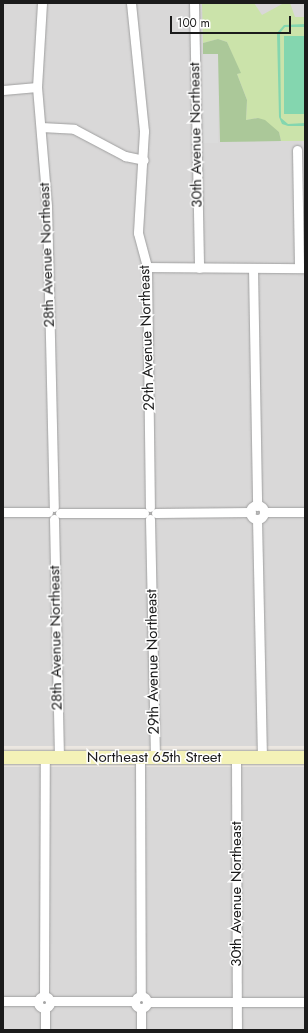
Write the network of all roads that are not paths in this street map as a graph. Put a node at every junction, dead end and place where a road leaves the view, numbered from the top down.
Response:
1 (42, 3) edge
2 (131, 3) edge
3 (194, 3) edge
4 (37, 87) junction
5 (3, 90) edge
6 (41, 127) junction
7 (297, 150) dead end
8 (144, 160) junction
9 (146, 267) junction
10 (199, 268) junction
11 (253, 268) junction
12 (302, 268) edge
13 (3, 512) edge
14 (257, 512) junction
15 (305, 512) edge
16 (54, 513) junction
17 (150, 513) junction
18 (45, 757) junction
19 (305, 757) edge
20 (3, 758) edge
21 (58, 758) junction
22 (140, 758) junction
23 (154, 758) junction
24 (236, 758) junction
25 (262, 758) junction
26 (3, 1001) edge
27 (44, 1001) junction
28 (141, 1002) junction
29 (237, 1002) junction
30 (305, 1002) edge
31 (45, 1030) edge
32 (141, 1030) edge
33 (237, 1030) edge

1 - 4 street, 28th Avenue Northeast
2 - 8 street, 29th Avenue Northeast
3 - 10 street, 30th Avenue Northeast
4 - 5 street
4 - 6 street, 28th Avenue Northeast
6 - 8 street
6 - 16 street, 28th Avenue Northeast
7 - 12 street
8 - 9 street, 29th Avenue Northeast
9 - 10 street
9 - 17 street, 29th Avenue Northeast
10 - 11 street
11 - 12 street
11 - 14 street
13 - 16 street
14 - 15 street
14 - 17 street
14 - 25 street
16 - 17 street
16 - 21 street, 28th Avenue Northeast
17 - 23 street, 29th Avenue Northeast
18 - 20 main road, Northeast 65th Street
18 - 21 main road, Northeast 65th Street
18 - 27 street
19 - 25 main road, Northeast 65th Street
21 - 22 main road, Northeast 65th Street
22 - 23 main road, Northeast 65th Street
22 - 28 street
23 - 24 main road, Northeast 65th Street
24 - 25 main road, Northeast 65th Street
24 - 29 street, 30th Avenue Northeast
26 - 27 street
27 - 28 street
27 - 31 street
28 - 29 street
28 - 32 street
29 - 30 street
29 - 33 street, 30th Avenue Northeast

